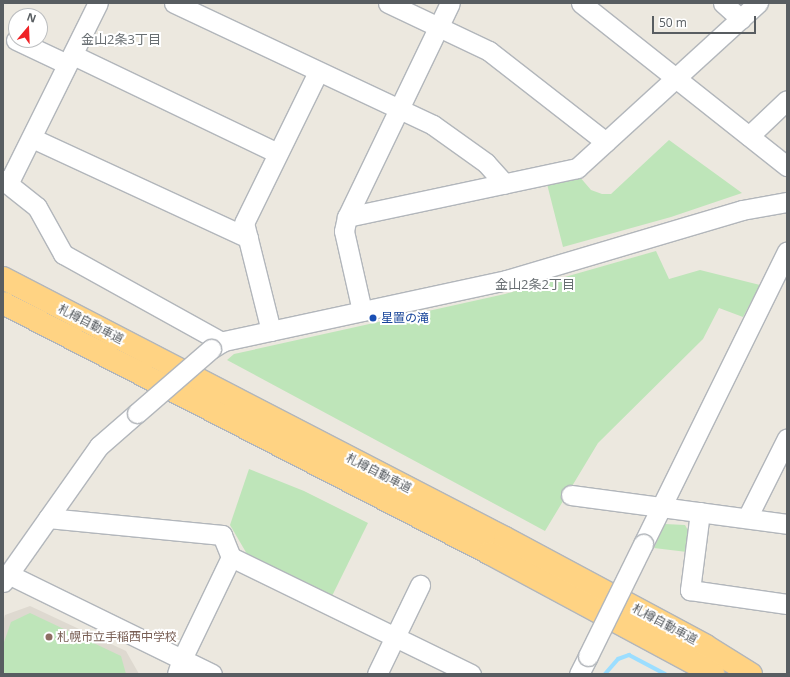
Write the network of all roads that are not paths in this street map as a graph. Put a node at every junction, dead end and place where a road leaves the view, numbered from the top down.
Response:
1 (98, 3) edge
2 (174, 3) edge
3 (388, 3) edge
4 (450, 3) edge
5 (581, 3) edge
6 (723, 3) edge
7 (758, 3) edge
8 (741, 18) junction
9 (438, 27) junction
10 (38, 48) edge
11 (70, 60) junction
12 (318, 72) junction
13 (677, 79) junction
14 (787, 100) edge
15 (398, 109) junction
16 (750, 136) junction
17 (32, 138) junction
18 (606, 142) junction
19 (278, 153) junction
20 (787, 166) edge
21 (6, 182) edge
22 (505, 184) junction
23 (787, 202) edge
24 (347, 217) junction
25 (248, 238) junction
26 (787, 251) edge
27 (3, 278) edge
28 (3, 303) edge
29 (362, 311) junction
30 (271, 330) junction
31 (216, 346) junction
32 (787, 438) edge
33 (572, 495) dead end
34 (661, 506) junction
35 (700, 512) junction
36 (48, 518) junction
37 (747, 518) junction
38 (787, 524) edge
39 (231, 557) junction
40 (6, 578) edge
41 (420, 585) dead end
42 (787, 604) edge
43 (395, 637) junction
44 (180, 667) edge
45 (212, 674) edge
46 (377, 674) edge
47 (471, 674) edge
48 (579, 674) edge
49 (714, 674) edge
50 (751, 674) edge

1 - 11 street
2 - 12 street
3 - 9 street
4 - 9 street
5 - 13 street
6 - 8 street
7 - 8 street
8 - 13 street
9 - 15 street
9 - 18 street
10 - 11 street
11 - 17 street
11 - 19 street
12 - 15 street
12 - 19 street
13 - 16 street
13 - 18 street
14 - 16 street
15 - 22 street
15 - 24 street
16 - 20 street
17 - 21 street
17 - 25 street
18 - 22 street
19 - 25 street
21 - 31 street
22 - 24 street
23 - 29 street
24 - 29 street
25 - 30 street
26 - 34 street
27 - 50 highway, 札樽自動車道
28 - 49 highway, 札樽自動車道
29 - 30 street
30 - 31 street
31 - 36 street, bridge
32 - 37 street
33 - 34 street
34 - 35 street
34 - 48 street, bridge
35 - 37 street
35 - 42 street
36 - 39 street
36 - 40 street
37 - 38 street
39 - 43 street
39 - 44 street
40 - 44 street
41 - 43 street
43 - 46 street
43 - 47 street
44 - 45 street

